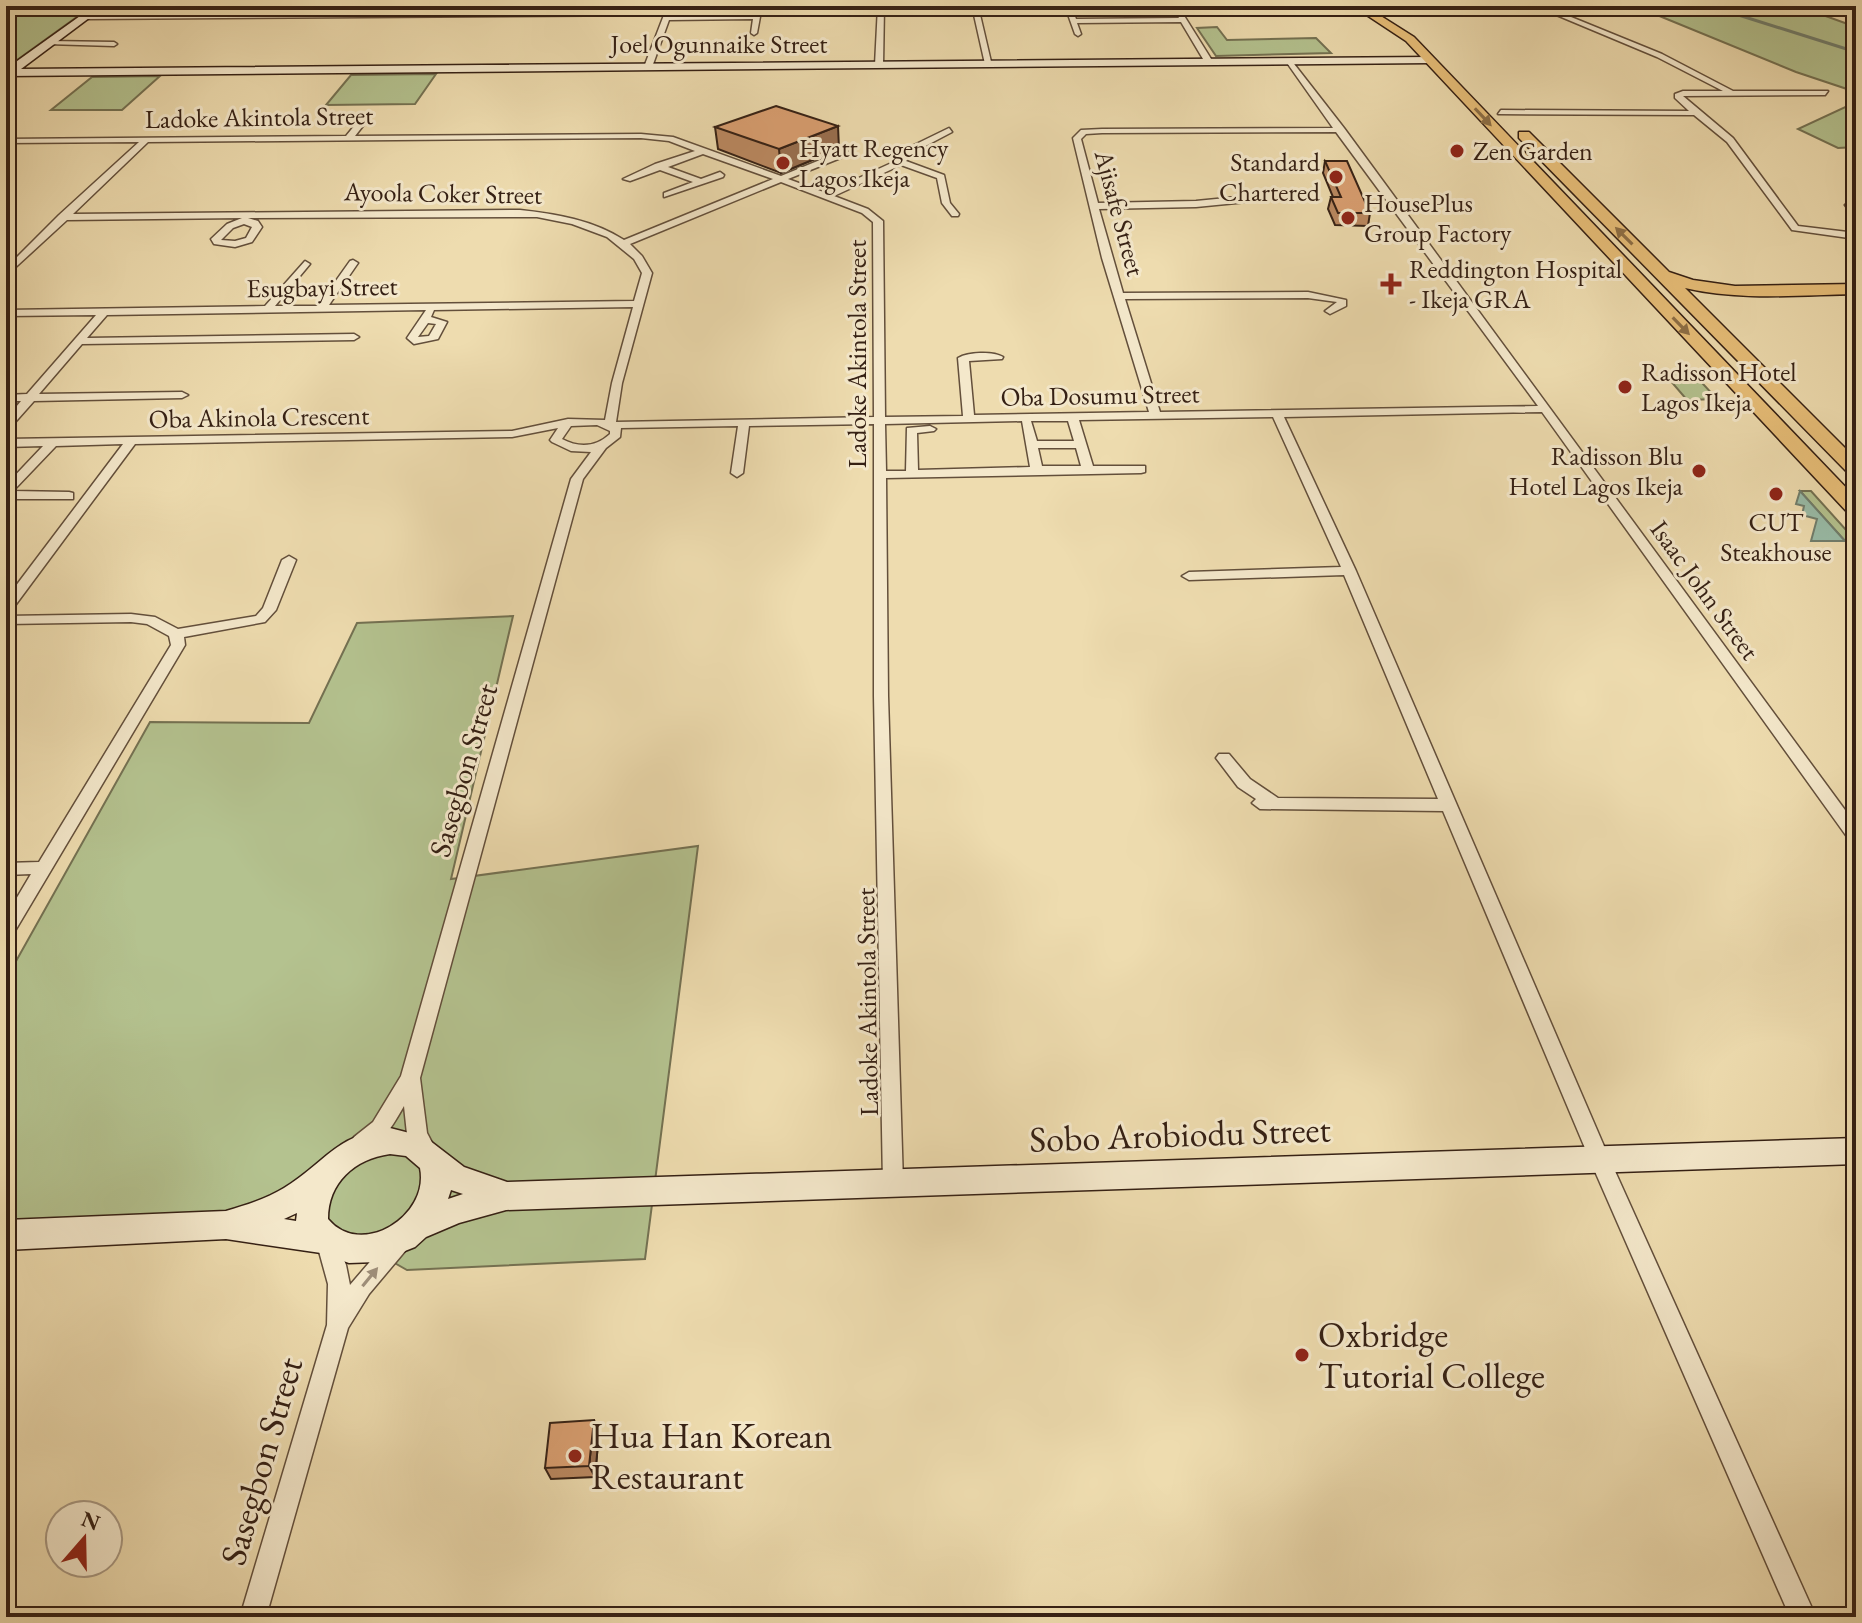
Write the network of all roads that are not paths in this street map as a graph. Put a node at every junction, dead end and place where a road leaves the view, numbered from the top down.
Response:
1 (100, 6) edge
2 (237, 6) edge
3 (346, 6) edge
4 (470, 6) edge
5 (759, 6) edge
6 (881, 6) edge
7 (975, 6) edge
8 (1068, 6) edge
9 (1175, 6) edge
10 (1358, 6) edge
11 (1378, 6) edge
12 (1538, 6) edge
13 (668, 12) edge
14 (465, 14) junction
15 (337, 15) junction
16 (225, 16) junction
17 (86, 17) junction
18 (755, 17) junction
19 (1185, 20) junction
20 (1073, 21) junction
21 (754, 33) dead end
22 (1078, 34) dead end
23 (48, 43) junction
24 (114, 44) dead end
25 (1430, 60) junction
26 (1209, 62) junction
27 (1288, 62) junction
28 (989, 64) junction
29 (879, 65) junction
30 (648, 67) junction
31 (7, 73) edge
32 (1730, 92) junction
33 (1825, 93) dead end
34 (1501, 112) junction
35 (1693, 113) junction
36 (949, 130) dead end
37 (1341, 130) junction
38 (318, 133) dead end
39 (349, 138) junction
40 (146, 140) junction
41 (6, 141) edge
42 (703, 151) junction
43 (845, 153) dead end
44 (901, 162) junction
45 (658, 166) junction
46 (720, 175) dead end
47 (627, 179) dead end
48 (780, 179) junction
49 (701, 182) junction
50 (1296, 194) dead end
51 (667, 195) dead end
52 (826, 197) junction
53 (1856, 205) edge
54 (1094, 206) junction
55 (955, 214) dead end
56 (1856, 216) edge
57 (62, 217) junction
58 (1856, 236) edge
59 (625, 243) junction
60 (353, 263) dead end
61 (305, 264) dead end
62 (1658, 270) junction
63 (6, 273) edge
64 (1856, 289) edge
65 (1120, 296) junction
66 (1856, 296) edge
67 (640, 304) junction
68 (321, 309) junction
69 (267, 310) junction
70 (1330, 311) dead end
71 (6, 313) edge
72 (103, 313) junction
73 (1709, 322) junction
74 (354, 337) dead end
75 (78, 341) junction
76 (998, 357) dead end
77 (182, 395) dead end
78 (6, 398) edge
79 (30, 398) junction
80 (1544, 409) junction
81 (1277, 414) junction
82 (1156, 417) junction
83 (969, 418) junction
84 (1073, 418) junction
85 (882, 420) junction
86 (612, 424) junction
87 (656, 424) junction
88 (744, 424) junction
89 (6, 426) edge
90 (565, 426) junction
91 (512, 434) junction
92 (132, 440) junction
93 (1789, 440) junction
94 (1828, 440) junction
95 (53, 442) junction
96 (6, 443) edge
97 (561, 443) junction
98 (607, 443) junction
99 (1080, 444) junction
100 (1032, 445) junction
101 (1141, 469) dead end
102 (1034, 470) junction
103 (1088, 470) junction
104 (1856, 472) edge
105 (737, 473) dead end
106 (912, 474) junction
107 (880, 475) junction
108 (1825, 476) junction
109 (577, 479) junction
110 (6, 494) edge
111 (69, 496) dead end
112 (1856, 510) edge
113 (289, 560) dead end
114 (1349, 571) junction
115 (1189, 576) dead end
116 (6, 608) edge
117 (6, 620) edge
118 (176, 634) junction
119 (1224, 758) dead end
120 (1446, 805) junction
121 (1856, 837) edge
122 (41, 868) junction
123 (6, 869) edge
124 (6, 931) edge
125 (410, 1078) junction
126 (1856, 1151) edge
127 (430, 1158) junction
128 (340, 1160) junction
129 (1600, 1160) junction
130 (893, 1183) junction
131 (506, 1196) junction
132 (226, 1225) junction
133 (411, 1230) junction
134 (6, 1235) edge
135 (325, 1242) junction
136 (338, 1325) junction
137 (253, 1617) edge
138 (1803, 1617) edge

1 - 17 street
2 - 16 street
3 - 15 street
4 - 14 street
5 - 18 street
6 - 29 street
7 - 28 street
8 - 20 street
9 - 19 street
10 - 25 main road
11 - 34 main road
12 - 32 street
13 - 14 street
13 - 18 street
13 - 30 street
14 - 15 street
15 - 16 street
16 - 17 street
17 - 23 street
18 - 21 street
19 - 20 street
19 - 26 street
20 - 22 street
23 - 24 street
23 - 31 street
25 - 27 street, Joel Ogunnaike Street
25 -> 93 main road
26 - 27 street, Joel Ogunnaike Street
26 - 28 street, Joel Ogunnaike Street
27 - 37 street, Isaac John Street
28 - 29 street, Joel Ogunnaike Street
29 - 30 street, Joel Ogunnaike Street
30 - 31 street, Joel Ogunnaike Street
32 - 33 street
32 - 35 street
34 - 35 street
62 -> 34 main road
35 - 58 street
36 - 44 street
37 - 54 street, Ajisafe Street
37 - 80 street, Isaac John Street
38 - 39 street
39 - 40 street, Ladoke Akintola Street
39 - 42 street, Ladoke Akintola Street
40 - 41 street, Ladoke Akintola Street
40 - 57 street
42 - 45 street
42 - 48 street, Ladoke Akintola Street
43 - 48 street
44 - 52 street
44 - 55 street
45 - 47 street
45 - 49 street
46 - 49 street
48 - 52 street, Ladoke Akintola Street
48 - 59 street
49 - 51 street
50 - 54 street
52 - 85 street, Ladoke Akintola Street
53 - 56 street
54 - 65 street, Ajisafe Street
57 - 59 street, Ayoola Coker Street
57 - 63 street
59 - 67 street
60 - 68 street
61 - 69 street
62 - 64 main road
62 - 73 main road
65 - 70 street
65 - 82 street, Ajisafe Street
66 - 73 main road
67 - 68 street, Esugbayi Street
67 - 86 street
68 - 69 street, Esugbayi Street
69 - 72 street, Esugbayi Street
71 - 72 street, Esugbayi Street
72 - 75 street
73 - 94 main road
74 - 75 street
75 - 79 street
76 - 83 street
77 - 79 street
78 - 79 street
79 - 89 street
80 - 81 street, Oba Dosumu Street
80 - 121 street, Isaac John Street
81 - 82 street, Oba Dosumu Street
81 - 114 street
82 - 84 street, Oba Dosumu Street
83 - 84 street, Oba Dosumu Street
83 - 85 street, Oba Dosumu Street
84 - 99 street
85 - 88 street, Oba Dosumu Street
85 - 107 street, Ladoke Akintola Street
86 - 87 street, Oba Dosumu Street
86 - 90 street, Oba Dosumu Street
86 - 98 street
87 - 88 street, Oba Dosumu Street
87 - 98 street
88 - 105 street
90 - 91 street, Oba Dosumu Street
90 - 97 street
91 - 92 street, Oba Akinola Crescent
91 - 97 street
92 - 95 street, Oba Akinola Crescent
92 - 116 street
93 - 94 main road
93 - 108 main road
94 - 104 main road
95 - 96 street, Oba Akinola Crescent
95 - 110 street
97 - 98 street
97 - 109 street
98 - 109 street, Sasegbon Street
99 - 100 street
99 - 103 street
100 - 102 street
100 - 106 street
101 - 103 street
102 - 103 street
102 - 106 street
104 - 108 main road
106 - 107 street
107 - 130 street, Ladoke Akintola Street
108 - 112 main road
109 - 125 street, Sasegbon Street
110 - 111 street
113 - 118 street
114 - 115 street
114 - 120 street
117 - 118 street
118 - 122 street
119 - 120 street
120 - 129 street
122 - 123 street
122 - 124 street
125 - 127 street, Sasegbon Street
125 - 128 street, Sasegbon Street
126 - 129 street, Sobo Arobiodu Street
127 - 128 street
127 - 131 street, Sobo Arobiodu Street
127 - 133 street
128 - 132 street
128 - 135 street
129 - 130 street, Sobo Arobiodu Street
129 - 138 street
130 - 131 street, Sobo Arobiodu Street
131 - 133 street, Sobo Arobiodu Street
132 - 134 street
132 - 135 street
133 - 135 street
136 -> 133 street, Sasegbon Street
135 - 136 street, Sasegbon Street
136 - 137 street, Sasegbon Street

